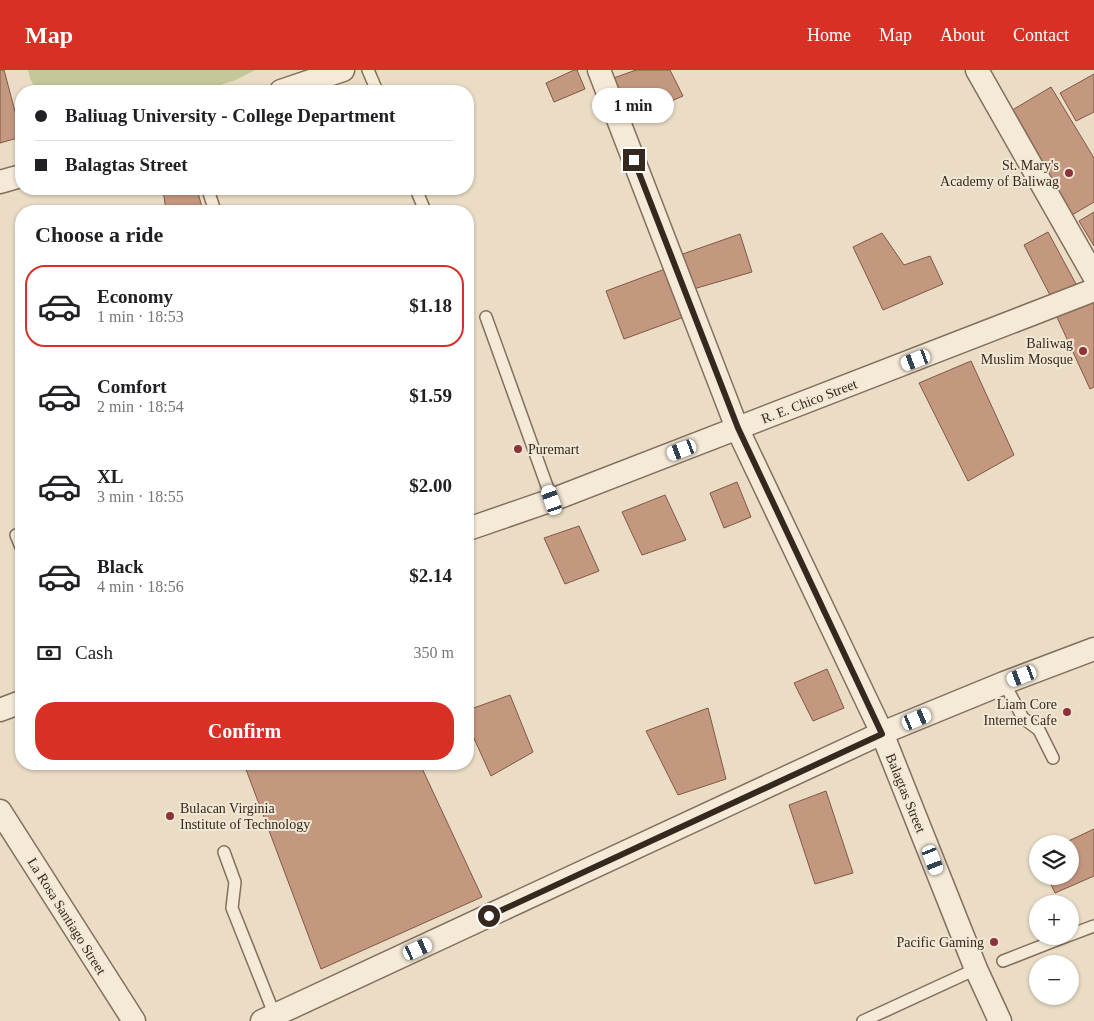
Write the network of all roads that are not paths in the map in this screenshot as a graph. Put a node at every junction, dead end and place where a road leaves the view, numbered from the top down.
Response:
1 (343, 70) edge
2 (368, 70) edge
3 (599, 70) edge
4 (978, 70) edge
5 (299, 85) edge
6 (374, 85) edge
7 (15, 178) edge
8 (0, 182) edge
9 (1094, 276) edge
10 (1094, 290) edge
11 (486, 317) dead end
12 (738, 428) junction
13 (552, 500) junction
14 (474, 527) edge
15 (1094, 649) edge
16 (1004, 683) junction
17 (15, 704) edge
18 (0, 710) edge
19 (882, 734) junction
20 (1053, 758) dead end
21 (0, 811) edge
22 (224, 852) dead end
23 (1094, 926) edge
24 (1079, 932) edge
25 (1045, 945) edge
26 (1003, 961) dead end
27 (976, 969) junction
28 (268, 1018) edge
29 (134, 1021) edge
30 (864, 1021) edge
31 (1000, 1021) edge

1 - 5 street
2 - 6 lane
3 - 12 street, Balagtas Street
4 - 9 street
7 - 8 street
10 - 12 street, R. E. Chico Street
11 - 13 lane
12 - 13 street, R. E. Chico Street
12 - 19 street, Balagtas Street
13 - 14 street, R. E. Chico Street
15 - 16 street
16 - 19 street
16 - 20 lane
17 - 18 street
19 - 27 street, Balagtas Street
19 - 28 street
21 - 29 street, La Rosa Santiago Street
22 - 28 lane
23 - 24 lane
25 - 26 lane
27 - 30 lane
27 - 31 street, Balagtas Street

